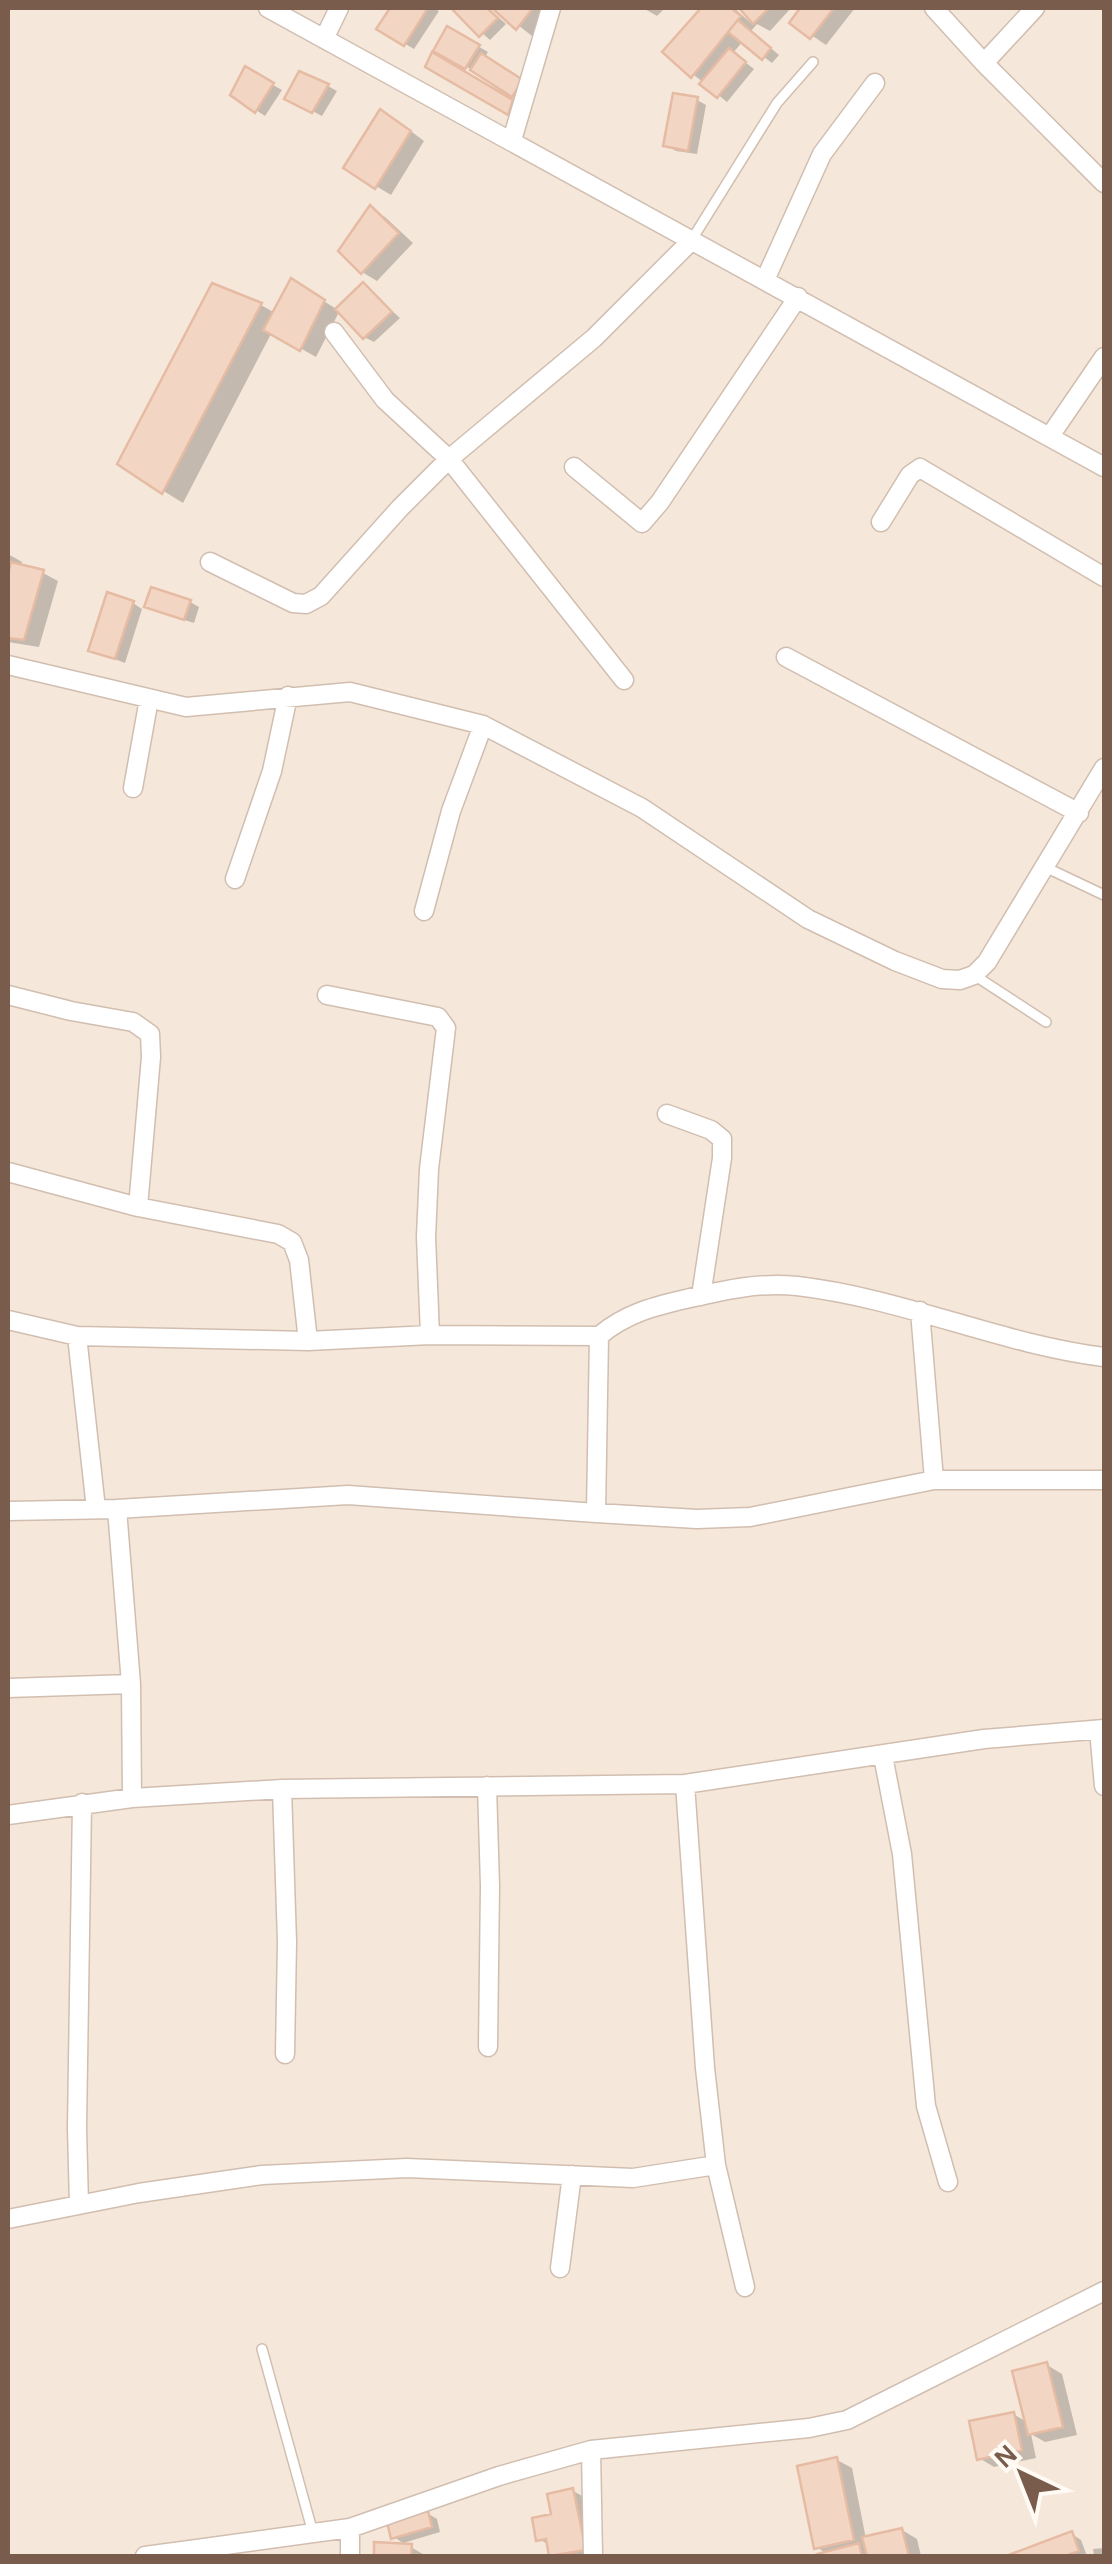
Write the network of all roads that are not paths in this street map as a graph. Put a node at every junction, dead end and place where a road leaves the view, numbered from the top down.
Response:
1 (268, 8) edge
2 (339, 8) edge
3 (551, 8) edge
4 (934, 8) edge
5 (1035, 8) edge
6 (324, 39) junction
7 (812, 62) dead end
8 (984, 64) junction
9 (875, 83) dead end
10 (512, 140) junction
11 (1104, 184) edge
12 (691, 241) junction
13 (766, 280) junction
14 (798, 298) junction
15 (334, 332) dead end
16 (1104, 357) edge
17 (1050, 436) junction
18 (449, 459) junction
19 (574, 467) dead end
20 (1104, 467) edge
21 (881, 522) dead end
22 (210, 562) dead end
23 (1104, 577) edge
24 (786, 658) dead end
25 (8, 666) edge
26 (624, 680) dead end
27 (288, 696) junction
28 (150, 699) junction
29 (484, 725) junction
30 (1104, 768) edge
31 (134, 788) dead end
32 (1078, 813) junction
33 (1047, 868) junction
34 (235, 879) dead end
35 (1104, 895) edge
36 (424, 911) dead end
37 (974, 975) junction
38 (8, 995) edge
39 (327, 995) dead end
40 (1046, 1022) dead end
41 (667, 1114) dead end
42 (8, 1172) edge
43 (138, 1207) junction
44 (701, 1296) junction
45 (920, 1311) junction
46 (8, 1320) edge
47 (430, 1335) junction
48 (76, 1336) junction
49 (600, 1336) junction
50 (308, 1341) junction
51 (1104, 1357) edge
52 (934, 1480) junction
53 (1104, 1480) edge
54 (96, 1509) junction
55 (117, 1509) junction
56 (8, 1511) edge
57 (596, 1513) junction
58 (131, 1684) junction
59 (8, 1688) edge
60 (1102, 1729) edge
61 (883, 1756) junction
62 (685, 1784) junction
63 (486, 1786) junction
64 (1104, 1786) edge
65 (282, 1789) junction
66 (132, 1798) junction
67 (82, 1803) junction
68 (8, 1815) edge
69 (488, 2047) dead end
70 (285, 2054) dead end
71 (716, 2166) junction
72 (572, 2175) junction
73 (948, 2182) dead end
74 (79, 2205) junction
75 (8, 2219) edge
76 (560, 2268) dead end
77 (745, 2287) dead end
78 (1104, 2291) edge
79 (262, 2349) dead end
80 (591, 2450) junction
81 (350, 2528) junction
82 (313, 2533) junction
83 (146, 2556) edge
84 (350, 2556) edge
85 (593, 2556) edge

1 - 6 street
2 - 6 street
3 - 10 street
4 - 8 street
5 - 8 street
6 - 10 street
7 - 12 lane
8 - 11 street
9 - 13 street
10 - 12 street
12 - 13 street
12 - 18 street
13 - 14 street
14 - 17 street
14 - 19 street
15 - 18 street
16 - 17 street
17 - 20 street
18 - 22 street
18 - 26 street
21 - 23 street
24 - 32 street
25 - 28 street
27 - 28 street
27 - 29 street
27 - 34 street
28 - 31 street
29 - 36 street
29 - 37 street
30 - 32 street
32 - 33 street
33 - 35 lane
33 - 37 street
37 - 40 lane
38 - 43 street
39 - 47 street
41 - 44 street
42 - 43 street
43 - 50 street
44 - 45 street
44 - 49 street
45 - 51 street
45 - 52 street
46 - 48 street
47 - 49 street
47 - 50 street
48 - 50 street
48 - 54 street
49 - 57 street
52 - 53 street
52 - 57 street
54 - 55 street
54 - 56 street
55 - 57 street
55 - 58 street
58 - 59 street
58 - 66 street
60 - 61 street
60 - 64 street
61 - 62 street
61 - 73 street
62 - 63 street
62 - 71 street
63 - 65 street
63 - 69 street
65 - 66 street
65 - 70 street
66 - 67 street
67 - 68 street
67 - 74 street
71 - 72 street
71 - 77 street
72 - 74 street
72 - 76 street
74 - 75 street
78 - 80 street
79 - 82 lane
80 - 81 street
80 - 85 street
81 - 82 street
81 - 84 street
82 - 83 street

